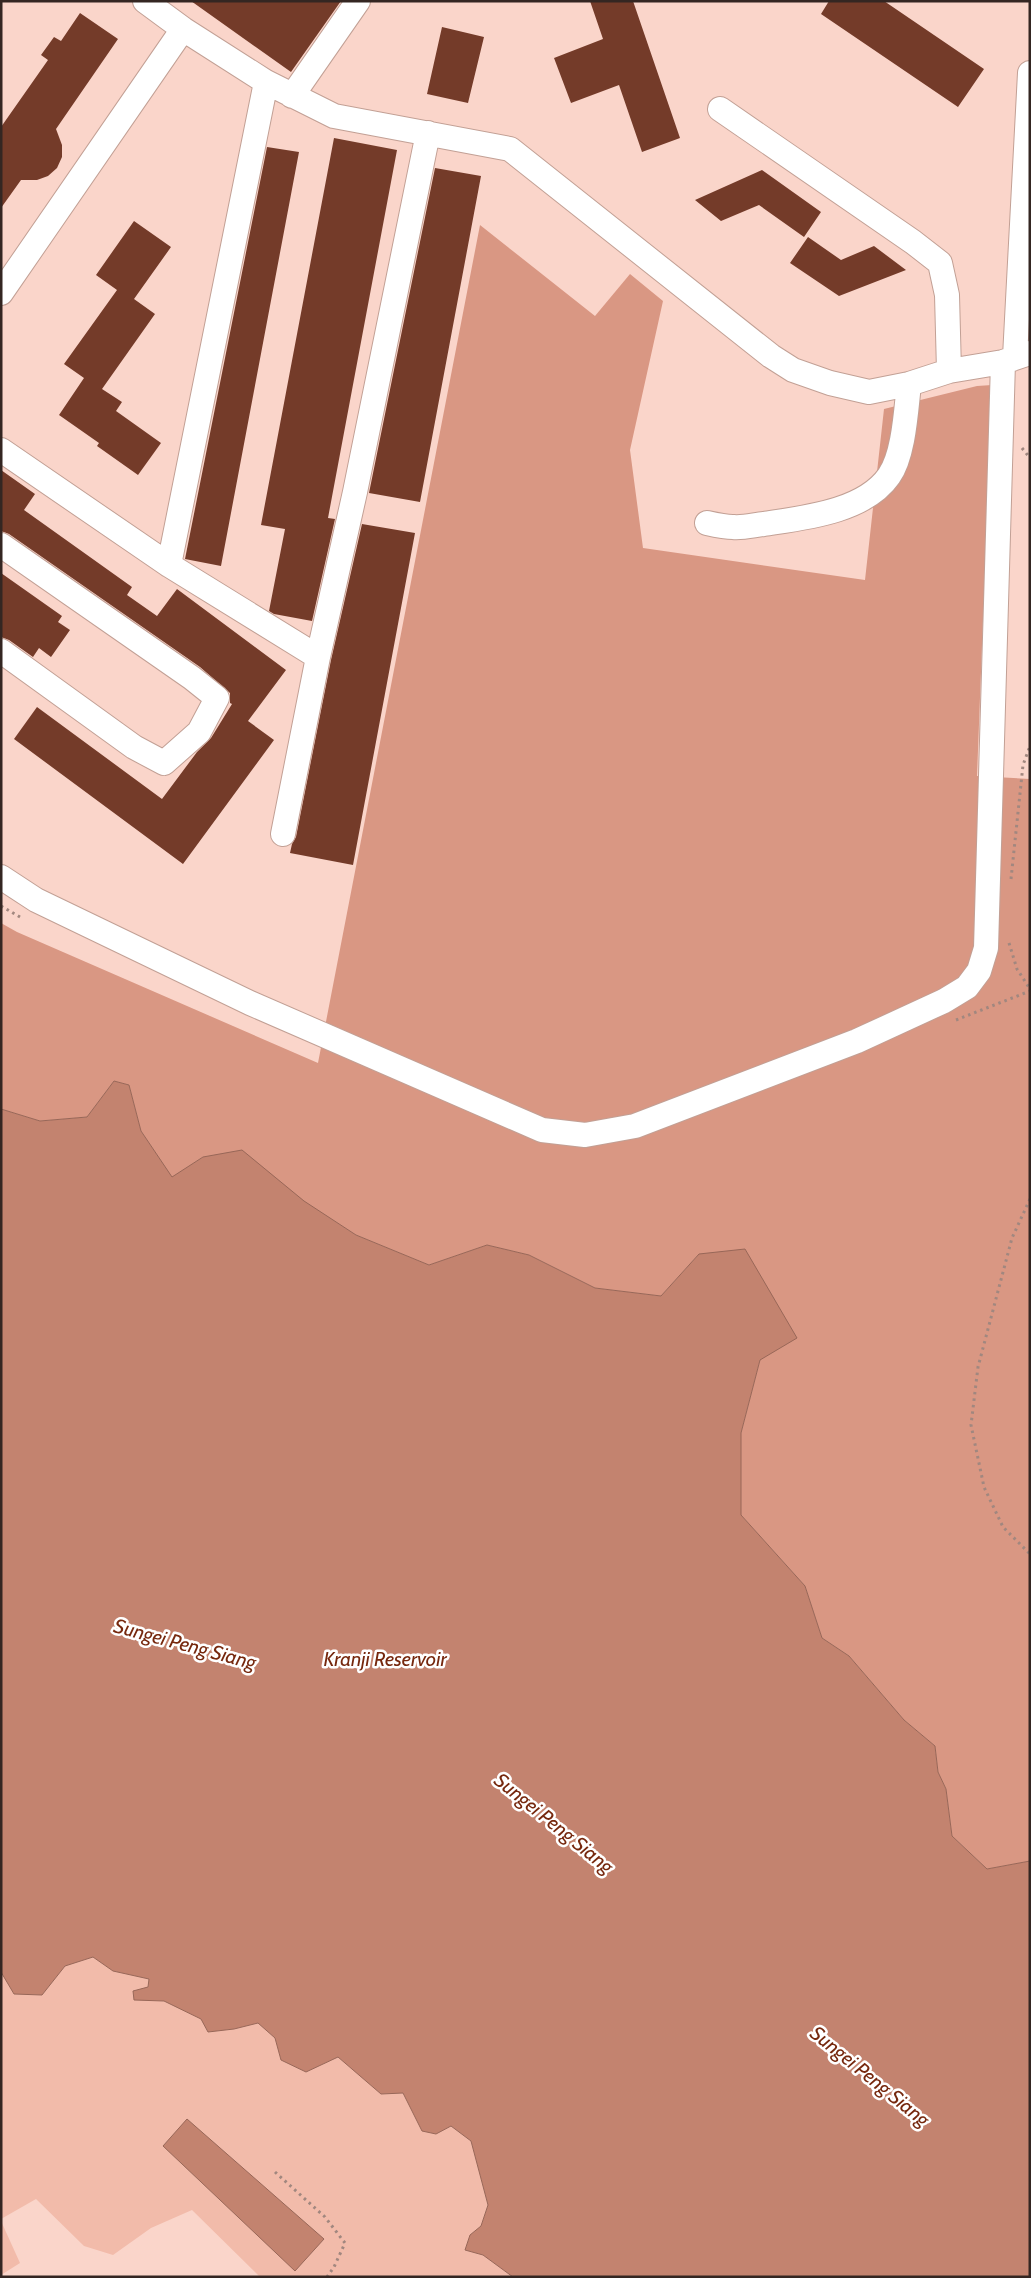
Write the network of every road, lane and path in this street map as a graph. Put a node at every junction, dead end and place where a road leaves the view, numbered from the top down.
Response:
1 (145, 1) edge
2 (358, 1) edge
3 (183, 29) junction
4 (1030, 74) edge
5 (266, 82) junction
6 (292, 96) junction
7 (720, 109) dead end
8 (428, 133) junction
9 (1, 293) edge
10 (1016, 357) edge
11 (949, 371) junction
12 (909, 384) junction
13 (1, 450) edge
14 (707, 523) dead end
15 (1, 544) edge
16 (169, 566) junction
17 (1, 651) edge
18 (318, 657) junction
19 (1030, 746) edge
20 (283, 834) dead end
21 (1, 877) edge
22 (1011, 883) dead end
23 (1, 906) edge
24 (28, 921) dead end
25 (1008, 938) dead end
26 (1030, 990) edge
27 (948, 1024) dead end
28 (1030, 1199) edge
29 (1030, 1554) edge
30 (275, 2172) dead end
31 (327, 2277) edge

1 - 3 street
2 - 6 street
3 - 5 street
3 - 9 street
4 - 10 street
5 - 6 street
5 - 16 street
6 - 8 street
7 - 11 street
8 - 12 street
8 - 18 street
10 - 11 street
10 - 21 street
11 - 12 street
12 - 14 street
13 - 16 street
15 - 17 street
16 - 18 street
18 - 20 street
19 - 22 path
23 - 24 path
25 - 26 path
26 - 27 path
28 - 29 path
30 - 31 path

